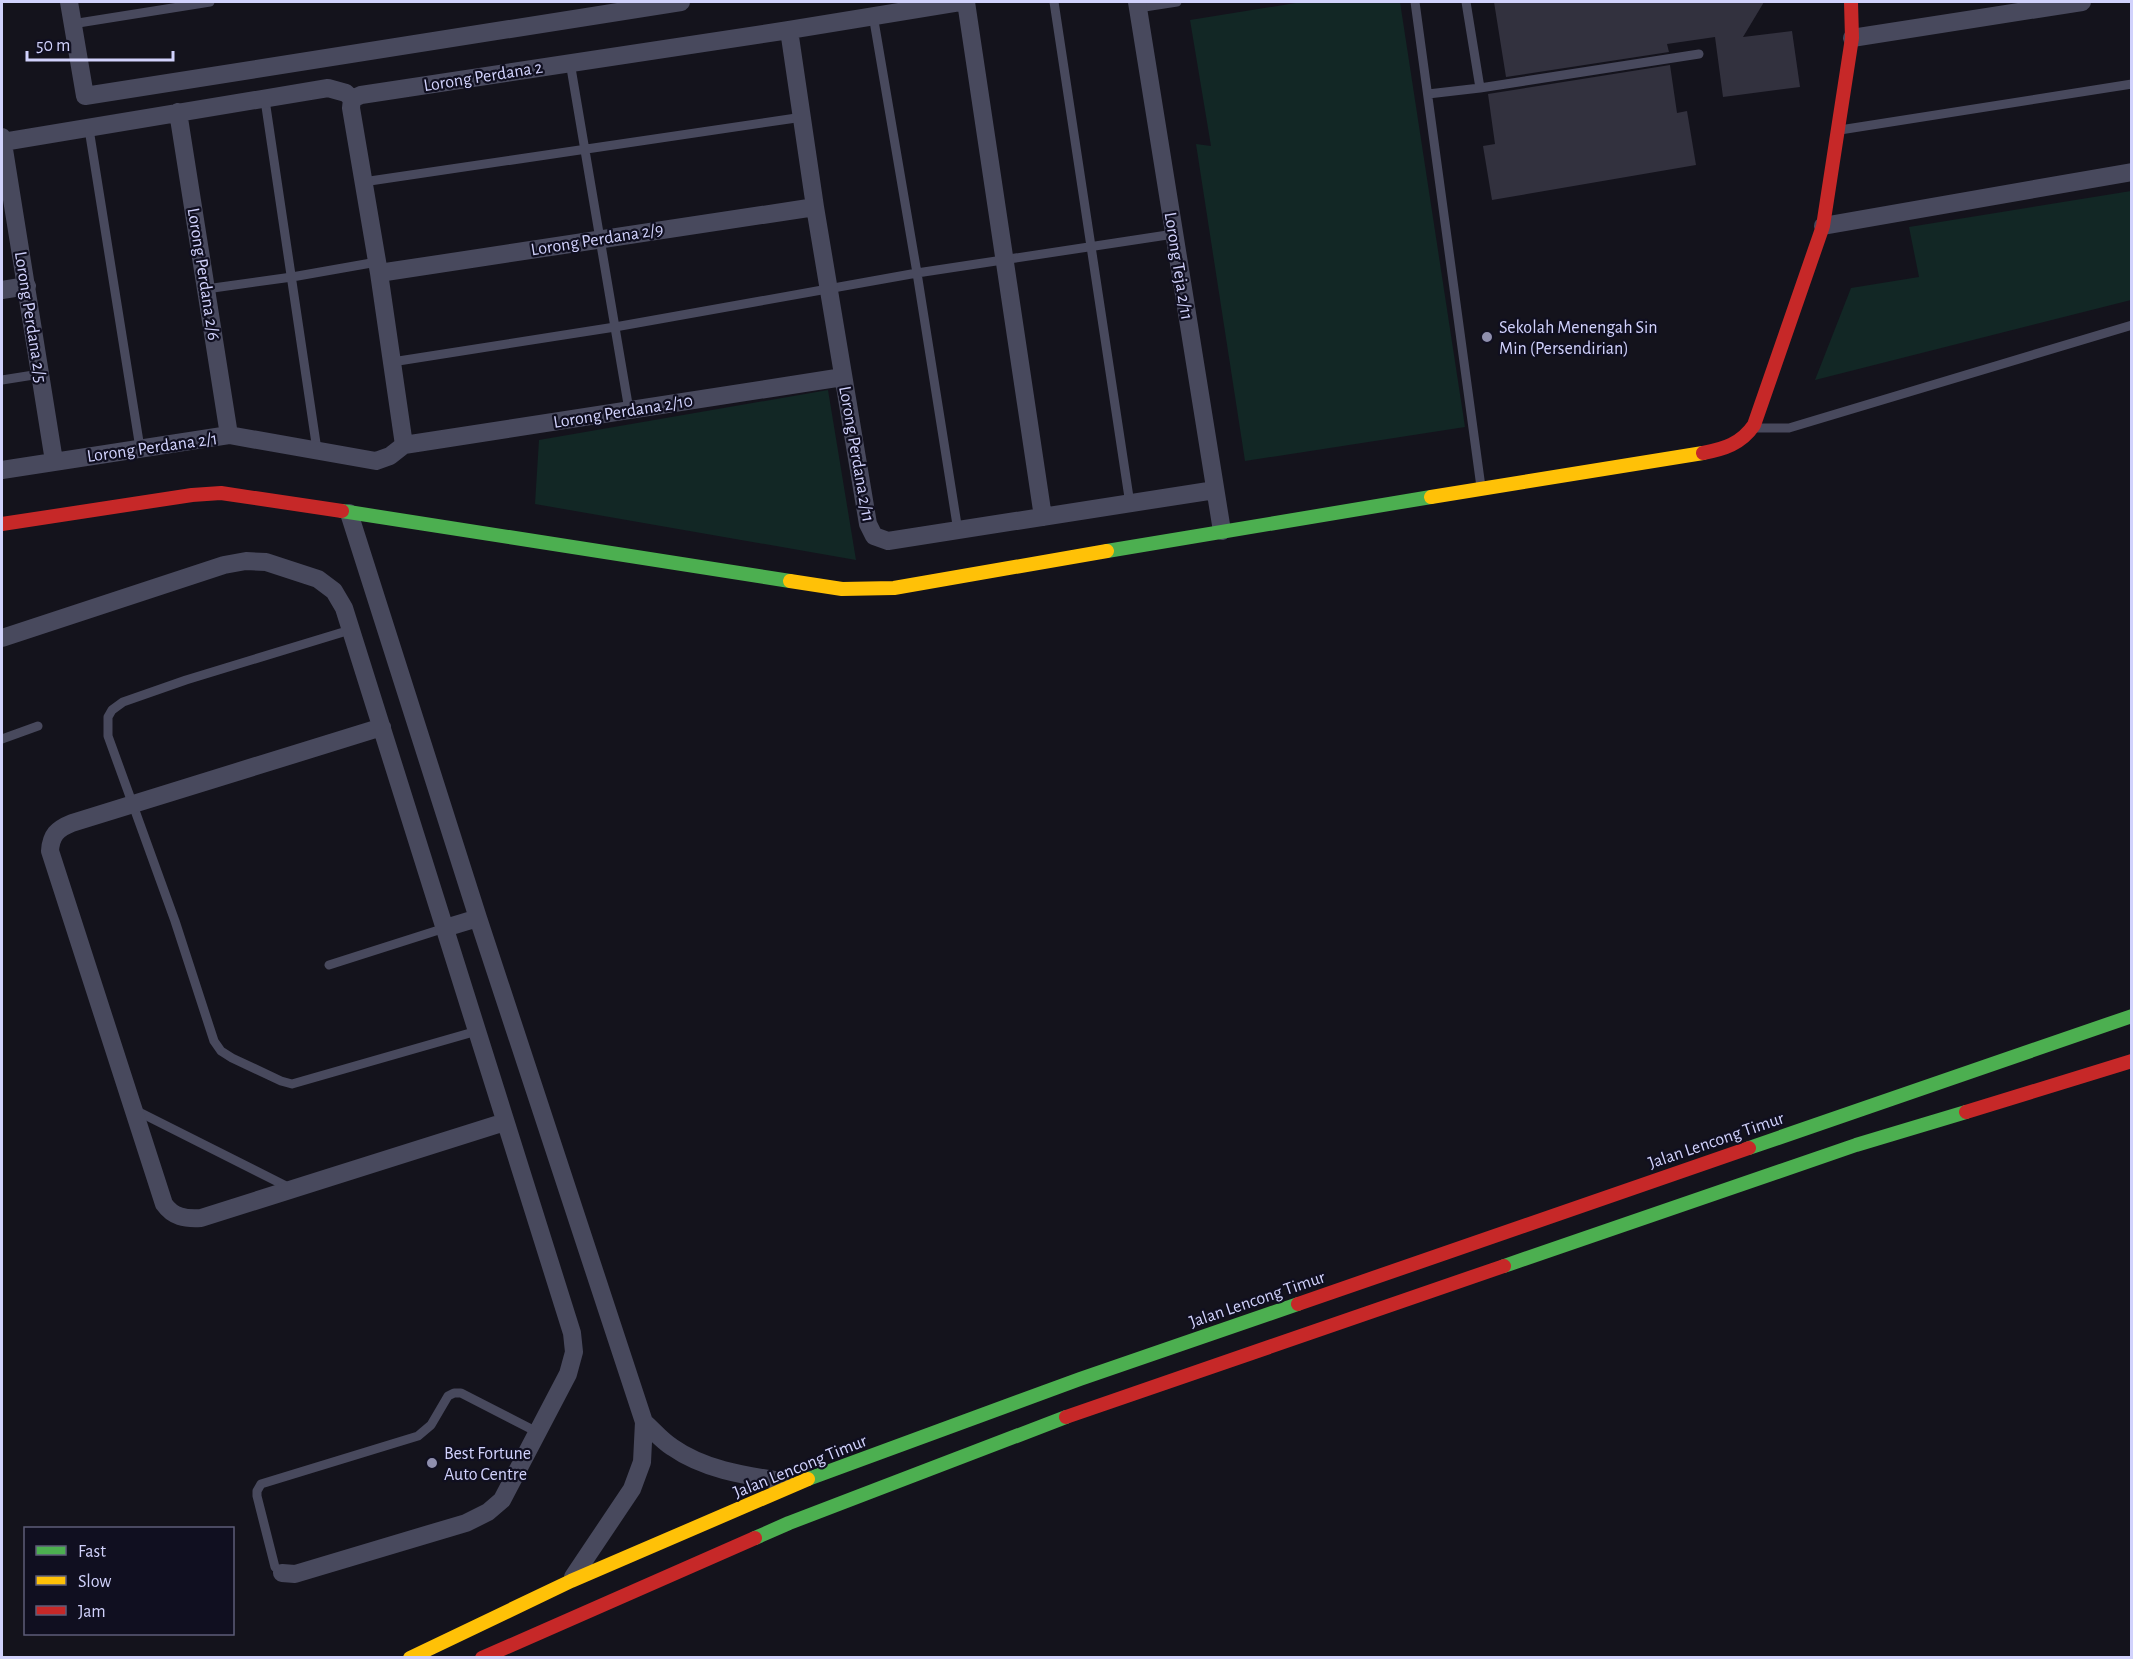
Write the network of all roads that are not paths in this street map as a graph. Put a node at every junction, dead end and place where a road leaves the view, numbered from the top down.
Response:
1 (69, 2) edge
2 (210, 2) edge
3 (681, 2) edge
4 (960, 2) edge
5 (966, 2) edge
6 (1054, 2) edge
7 (1177, 2) edge
8 (1415, 2) edge
9 (1466, 2) edge
10 (1851, 2) edge
11 (2082, 2) edge
12 (1137, 5) edge
13 (873, 15) junction
14 (72, 24) junction
15 (789, 30) junction
16 (1852, 38) junction
17 (1700, 54) dead end
18 (570, 62) junction
19 (2132, 84) edge
20 (1480, 88) junction
21 (1428, 94) junction
22 (352, 99) junction
23 (265, 100) junction
24 (178, 112) junction
25 (804, 117) junction
26 (89, 129) junction
27 (1838, 130) junction
28 (2, 139) edge
29 (585, 149) junction
30 (2132, 172) edge
31 (363, 182) junction
32 (7, 202) edge
33 (815, 207) junction
34 (1823, 226) junction
35 (1174, 234) junction
36 (600, 238) junction
37 (1092, 245) junction
38 (1005, 259) junction
39 (378, 267) junction
40 (917, 273) junction
41 (291, 277) junction
42 (27, 286) junction
43 (829, 288) junction
44 (206, 289) junction
45 (2, 290) edge
46 (2132, 325) edge
47 (615, 327) junction
48 (392, 362) junction
49 (40, 374) junction
50 (843, 377) junction
51 (2, 380) edge
52 (629, 410) junction
53 (1753, 428) junction
54 (229, 435) junction
55 (404, 445) junction
56 (140, 448) junction
57 (317, 450) junction
58 (54, 461) junction
59 (2, 470) edge
60 (1482, 488) junction
61 (1215, 490) junction
62 (1130, 504) junction
63 (349, 513) junction
64 (1043, 518) junction
65 (2, 524) edge
66 (958, 531) junction
67 (1222, 531) junction
68 (350, 630) junction
69 (2, 638) edge
70 (38, 726) dead end
71 (382, 727) junction
72 (2, 739) edge
73 (132, 803) junction
74 (478, 918) junction
75 (445, 928) junction
76 (329, 965) dead end
77 (2132, 1016) edge
78 (477, 1031) junction
79 (2132, 1061) edge
80 (133, 1109) junction
81 (506, 1122) junction
82 (293, 1189) junction
83 (644, 1422) junction
84 (537, 1432) junction
85 (798, 1483) junction
86 (282, 1574) joint
87 (571, 1581) junction
88 (410, 1658) edge
89 (482, 1658) edge

1 - 14 street
2 - 14 lane
3 - 14 street
4 - 13 street, Lorong Perdana 2
5 - 38 street
6 - 37 lane
7 - 12 lane
8 - 21 lane
9 - 20 lane
10 - 16 main road
11 - 16 street
12 - 35 street, Lorong Teja 2/11
13 - 15 street, Lorong Perdana 2
13 - 40 lane
15 - 18 street, Lorong Perdana 2
15 - 25 street, Lorong Perdana 2/11
16 - 27 main road
17 - 20 lane
18 - 22 street, Lorong Perdana 2
18 - 29 lane
19 - 27 lane
20 - 21 lane
21 - 60 lane
22 - 23 street
22 - 31 street
23 - 24 street
23 - 41 lane
24 - 26 street
24 - 44 street, Lorong Perdana 2/6
25 - 29 lane
25 - 33 street, Lorong Perdana 2/11
26 - 28 street
26 - 56 lane
27 - 34 main road
28 - 32 street, Lorong Perdana 2/5
29 - 31 lane
29 - 36 lane
30 - 34 street
31 - 39 street
32 - 42 street, Lorong Perdana 2/5
33 - 36 street, Lorong Perdana 2/9
33 - 43 street, Lorong Perdana 2/11
34 - 53 main road
35 - 37 lane
35 - 61 street, Lorong Teja 2/11
36 - 39 street, Lorong Perdana 2/9
36 - 47 lane
37 - 38 lane
37 - 62 lane
38 - 40 lane
38 - 64 street
39 - 41 lane
39 - 48 street
40 - 43 lane
40 - 66 lane
41 - 44 lane
41 - 57 lane
42 - 45 street
42 - 49 street, Lorong Perdana 2/5
43 - 47 lane
43 - 50 street, Lorong Perdana 2/11
44 - 54 street, Lorong Perdana 2/6
46 - 53 lane
47 - 48 lane
47 - 52 lane
48 - 55 street
49 - 51 lane
49 - 58 street, Lorong Perdana 2/5
50 - 52 street, Lorong Perdana 2/10
50 - 66 street, Lorong Perdana 2/11
52 - 55 street, Lorong Perdana 2/10
53 - 60 main road
54 - 56 street, Lorong Perdana 2/1
54 - 57 street, Lorong Perdana 2/1
55 - 57 street, Lorong Perdana 2/1
56 - 58 street, Lorong Perdana 2/1
58 - 59 street, Lorong Perdana 2/1
60 - 67 main road
61 - 62 street, Lorong Perdana 2/11
61 - 67 street, Lorong Teja 2/11
62 - 64 street, Lorong Perdana 2/11
63 - 65 main road
63 - 67 main road
63 - 74 street
64 - 66 street, Lorong Perdana 2/11
68 - 69 street
68 - 71 street
68 - 73 lane
70 - 72 lane
71 - 73 street
71 - 75 street
73 - 78 lane
73 - 80 street
74 - 75 street
74 - 83 street
75 - 76 lane
75 - 78 street
77 - 85 main road, Jalan Lencong Timur
78 - 81 street
79 - 89 main road
80 - 82 lane
80 - 82 street
81 - 82 street
81 - 84 street
83 - 85 street
83 - 87 street
84 - 86 street
84 - 86 lane
85 - 87 main road, Jalan Lencong Timur
87 - 88 main road, Jalan Lencong Timur

